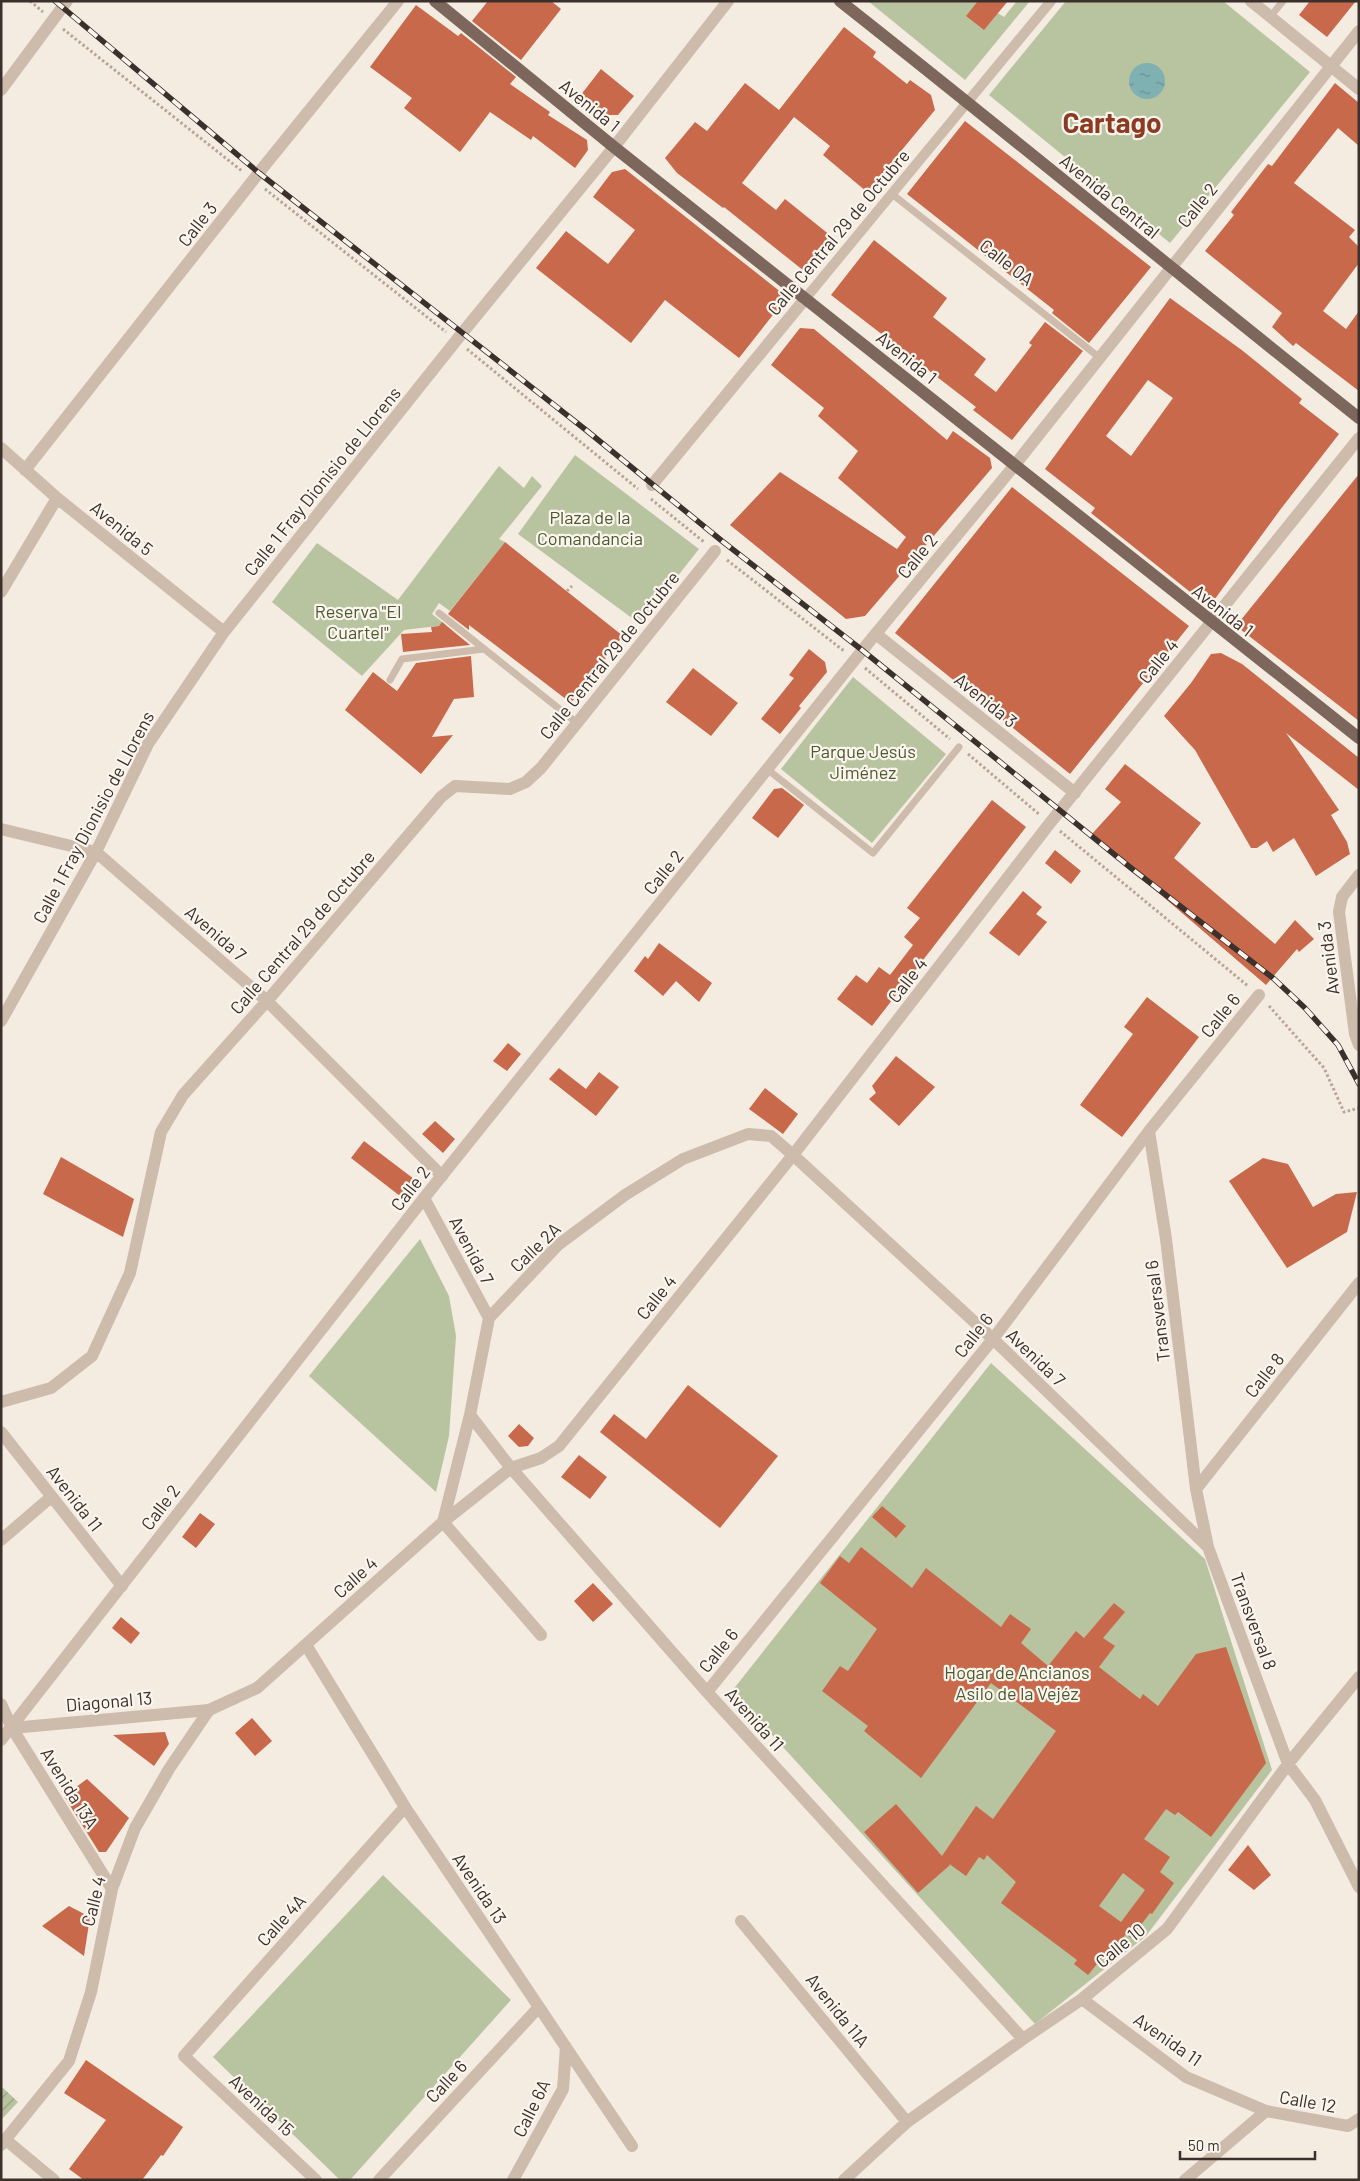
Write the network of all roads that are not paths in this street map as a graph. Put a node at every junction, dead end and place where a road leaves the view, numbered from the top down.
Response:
1 (67, 1) edge
2 (398, 1) edge
3 (435, 1) edge
4 (728, 1) edge
5 (840, 1) edge
6 (1051, 1) edge
7 (1251, 1) edge
8 (1283, 1) edge
9 (1270, 17) junction
10 (1359, 31) edge
11 (1331, 66) junction
12 (1359, 88) edge
13 (1, 90) edge
14 (968, 102) junction
15 (614, 147) junction
16 (892, 194) junction
17 (1169, 267) junction
18 (805, 299) junction
19 (1100, 358) junction
20 (1359, 418) edge
21 (1359, 438) edge
22 (1, 448) edge
23 (1014, 466) junction
24 (25, 470) junction
25 (652, 485) dead end
26 (57, 498) junction
27 (715, 551) road end
28 (1, 592) edge
29 (438, 613) dead end
30 (1212, 623) junction
31 (224, 632) junction
32 (876, 634) junction
33 (484, 648) junction
34 (390, 680) dead end
35 (577, 722) junction
36 (1359, 738) edge
37 (959, 747) road end
38 (767, 769) junction
39 (1075, 793) junction
40 (1, 829) edge
41 (96, 852) junction
42 (1359, 874) edge
43 (1259, 995) road end
44 (267, 1001) junction
45 (1, 1021) edge
46 (1359, 1045) edge
47 (1149, 1130) junction
48 (793, 1154) junction
49 (442, 1176) junction
50 (424, 1198) junction
51 (1359, 1283) edge
52 (489, 1318) junction
53 (993, 1339) junction
54 (1, 1402) edge
55 (470, 1415) junction
56 (1, 1432) edge
57 (511, 1468) junction
58 (1196, 1489) junction
59 (51, 1496) junction
60 (443, 1522) junction
61 (1, 1540) edge
62 (1208, 1547) junction
63 (122, 1586) junction
64 (541, 1636) dead end
65 (306, 1645) junction
66 (1359, 1678) edge
67 (707, 1692) junction
68 (32, 1703) junction
69 (1, 1704) edge
70 (209, 1710) junction
71 (39, 1726) junction
72 (12, 1728) junction
73 (1, 1740) edge
74 (1288, 1764) junction
75 (405, 1807) junction
76 (1359, 1887) edge
77 (112, 1889) junction
78 (741, 1921) dead end
79 (1082, 1999) junction
80 (539, 2006) junction
81 (1023, 2038) junction
82 (566, 2047) junction
83 (184, 2056) joint
84 (1266, 2111) junction
85 (1359, 2119) edge
86 (907, 2122) junction
87 (4, 2143) edge
88 (632, 2146) dead end
89 (54, 2180) edge
90 (316, 2180) edge
91 (379, 2180) edge
92 (512, 2180) edge
93 (844, 2180) edge
94 (1185, 2180) edge

1 - 13 street
2 - 24 street, Calle 3
3 - 15 main road, Avenida 1
4 - 15 street, Calle 1 Fray Dionisio de Llorens
5 - 14 main road, Avenida Central
6 - 14 street, Calle Central 29 de Octubre
7 - 9 street
8 - 9 lane
9 - 11 street
10 - 11 street, Calle 2
11 - 12 street
11 - 17 street, Calle 2
14 - 16 street, Calle Central 29 de Octubre
14 - 17 main road, Avenida Central
15 - 18 main road, Avenida 1
15 - 31 street, Calle 1 Fray Dionisio de Llorens
16 - 18 street, Calle Central 29 de Octubre
16 - 19 lane, Calle 0A
17 - 19 street, Calle 2
17 - 20 main road, Avenida Central
18 - 23 main road, Avenida 1
18 - 25 street, Calle Central 29 de Octubre
19 - 23 street, Calle 2
21 - 30 street, Calle 4
22 - 24 street, Avenida 5
23 - 30 main road, Avenida 1
23 - 32 street, Calle 2
24 - 26 street, Avenida 5
26 - 28 street
26 - 31 street, Avenida 5
27 - 35 street, Calle Central 29 de Octubre
29 - 33 lane
30 - 36 main road, Avenida 1
30 - 39 street, Calle 4
31 - 41 street, Calle 1 Fray Dionisio de Llorens
32 - 38 street, Calle 2
32 - 39 street, Avenida 3
33 - 34 lane
33 - 35 lane
35 - 44 street, Calle Central 29 de Octubre
37 - 38 lane
38 - 49 street, Calle 2
39 - 48 street, Calle 4
40 - 41 street, Avenida 7
41 - 44 street, Avenida 7
41 - 45 street, Calle 1 Fray Dionisio de Llorens
42 - 46 street, Avenida 3
43 - 47 street, Calle 6
44 - 49 street, Avenida 7
44 - 54 street, Calle Central 29 de Octubre
47 - 53 street, Calle 6
47 - 58 street, Transversal 6
48 - 52 street, Calle 2A
48 - 53 street, Avenida 7
48 - 57 street, Calle 4
49 - 50 street, Calle 2
50 - 52 street, Avenida 7
50 - 63 street, Calle 2
51 - 58 street, Calle 8
52 - 55 street
53 - 62 street, Avenida 7
53 - 67 street, Calle 6
55 - 57 street, Avenida 11
55 - 60 street
56 - 59 street, Avenida 11
57 - 60 street, Calle 4
57 - 67 street, Avenida 11
58 - 62 street, Transversal 8
59 - 61 street
59 - 63 street, Avenida 11
60 - 64 street
60 - 65 street, Calle 4
62 - 74 street, Transversal 8
63 - 68 street, Calle 2
65 - 70 street, Calle 4
65 - 75 street, Avenida 13
66 - 74 street, Calle 10
67 - 81 street, Avenida 11
68 - 71 street
68 - 72 street, Calle 2
69 - 72 street, Avenida 13A
70 - 71 street, Diagonal 13
70 - 77 street, Calle 4
71 - 72 street, Diagonal 13
72 - 73 street, Calle 2
72 - 77 street, Avenida 13A
74 - 76 street, Transversal 8
74 - 79 street, Calle 10
75 - 80 street, Avenida 13
75 - 83 street, Calle 4A
77 - 87 street, Calle 4
78 - 86 street, Avenida 11A
79 - 81 street, Calle 10
79 - 84 street, Avenida 11
80 - 82 street, Avenida 13
80 - 91 street, Calle 6
81 - 86 street, Calle 10
82 - 88 street, Avenida 13
82 - 92 street, Calle 6A
83 - 90 street, Avenida 15
84 - 85 street, Calle 12
84 - 94 street, Calle 12
86 - 93 street, Calle 10
87 - 89 street

